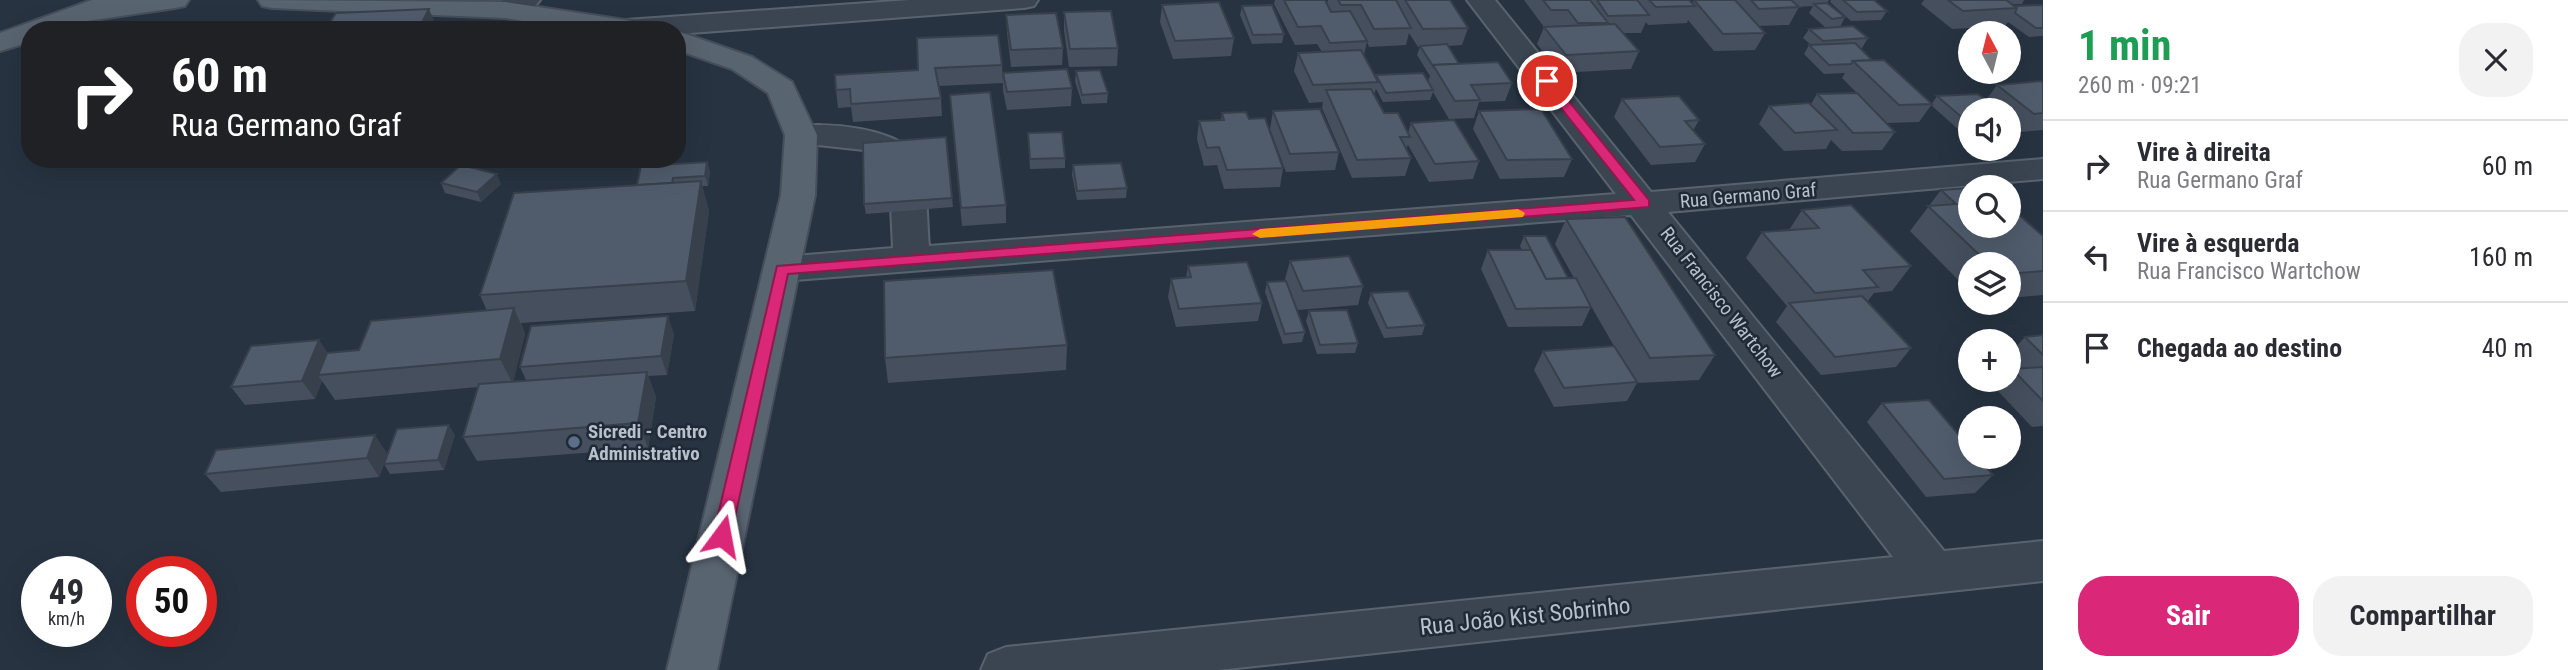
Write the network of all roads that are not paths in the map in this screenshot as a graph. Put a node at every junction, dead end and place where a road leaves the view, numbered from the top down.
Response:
1 (119, 0) edge
2 (175, 0) edge
3 (272, 0) edge
4 (1024, 0) edge
5 (1482, 0) edge
6 (515, 5) edge
7 (83, 13) junction
8 (60, 21) edge
9 (591, 21) edge
10 (686, 25) edge
11 (21, 35) edge
12 (0, 42) edge
13 (686, 43) edge
14 (801, 135) junction
15 (2043, 169) edge
16 (1644, 204) junction
17 (912, 261) junction
18 (782, 269) junction
19 (2043, 561) edge
20 (1934, 573) junction
21 (692, 670) edge
22 (1006, 670) edge

1 - 7 main road
2 - 7 main road
3 - 6 main road
4 - 10 street
5 - 16 street, Rua Francisco Wartchow
6 - 9 main road
7 - 8 main road
11 - 12 main road
13 - 14 main road
14 - 17 street
14 - 18 main road
15 - 16 street, Rua Germano Graf
16 - 17 street, Rua Germano Graf
16 - 20 street, Rua Francisco Wartchow
17 - 18 street, Rua Germano Graf
18 - 21 main road
19 - 20 street, Rua João Kist Sobrinho
20 - 22 street, Rua João Kist Sobrinho

